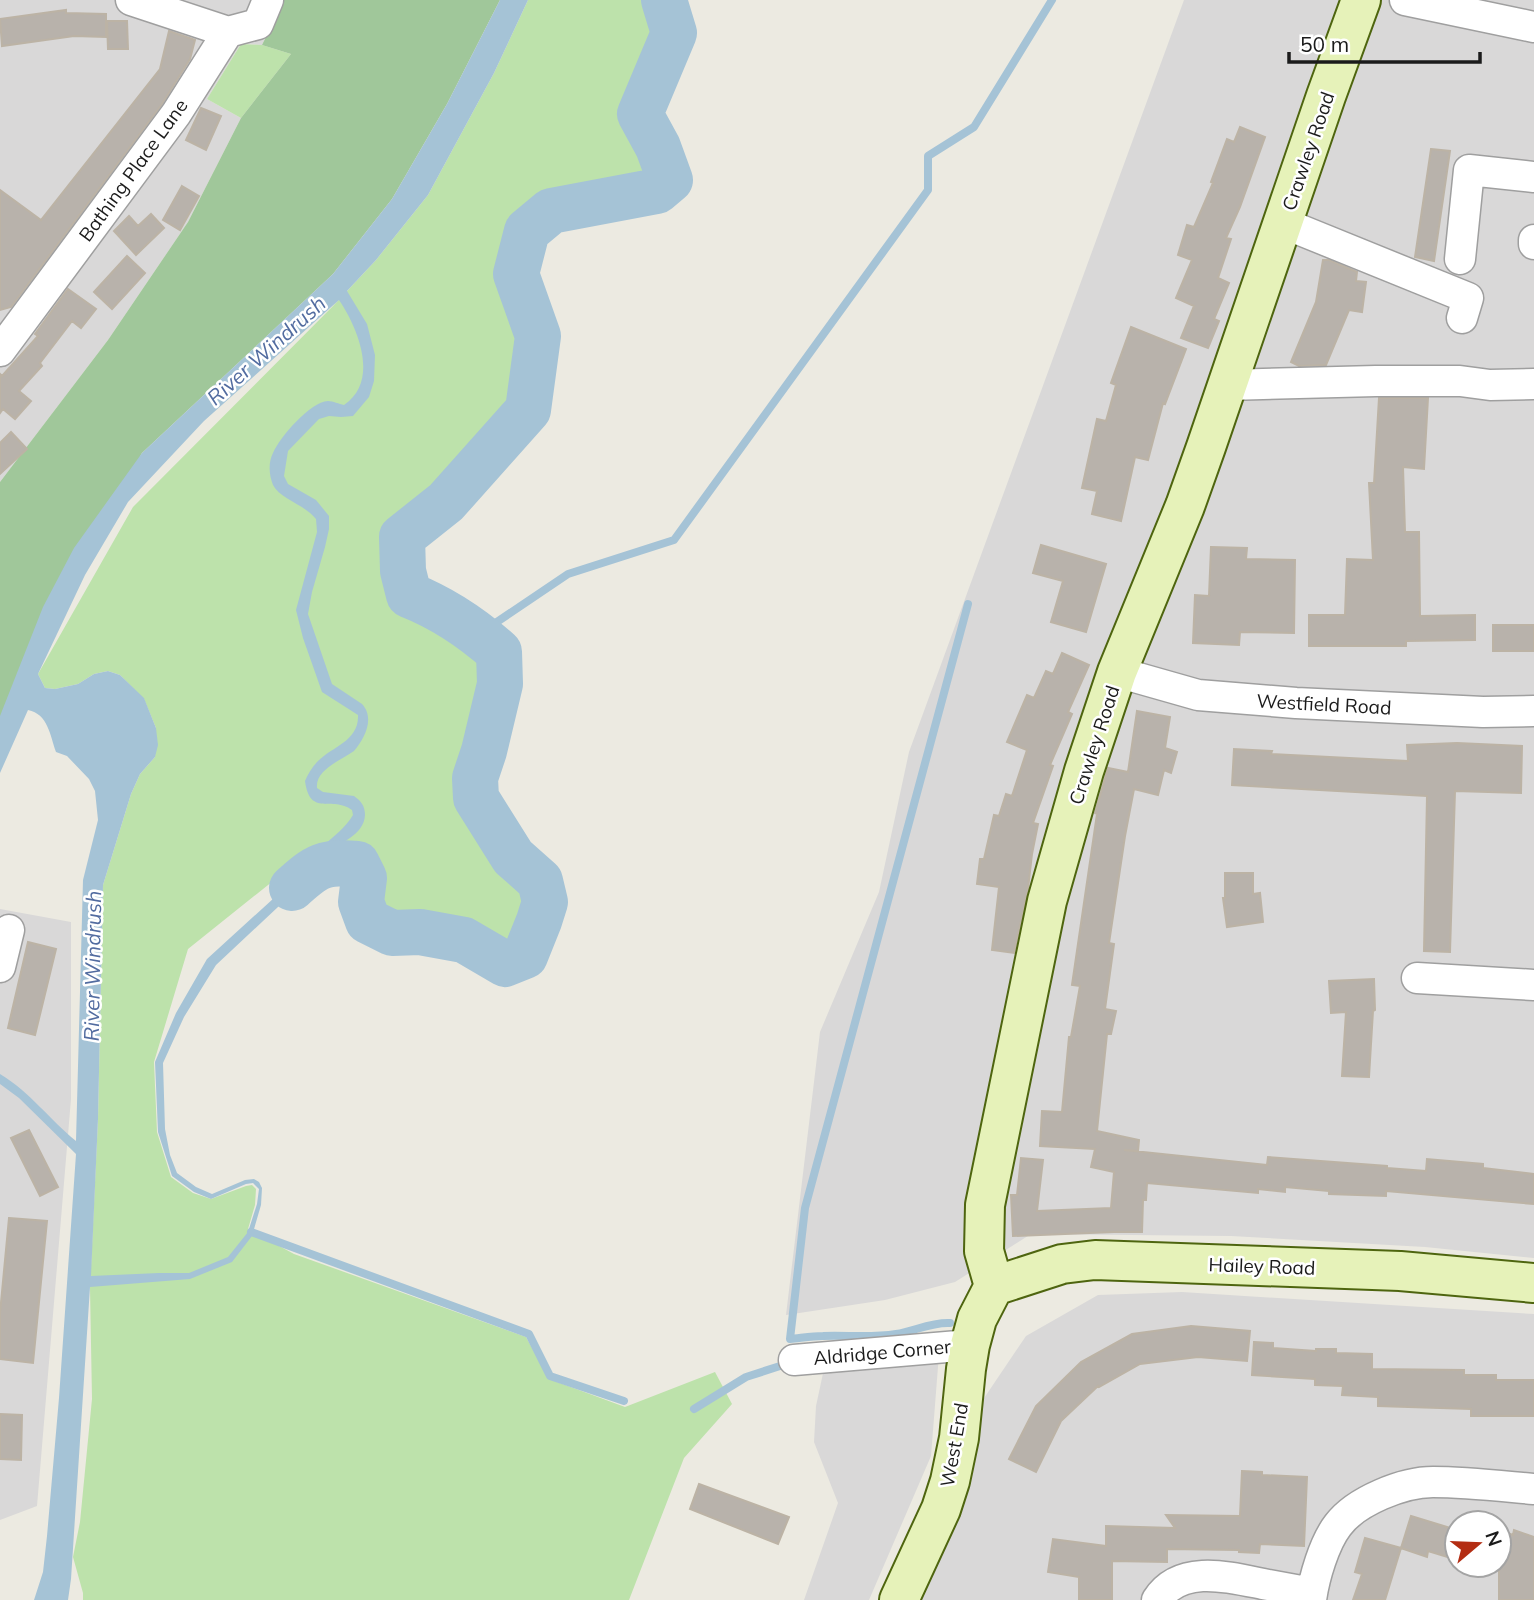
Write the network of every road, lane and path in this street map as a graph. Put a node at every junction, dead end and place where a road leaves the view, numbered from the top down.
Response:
1 (131, 0) edge
2 (268, 0) edge
3 (1361, 0) edge
4 (1405, 0) edge
5 (1534, 27) edge
6 (228, 32) junction
7 (1534, 177) edge
8 (1283, 223) junction
9 (0, 351) edge
10 (1534, 384) edge
11 (1227, 385) junction
12 (1117, 672) junction
13 (1534, 711) edge
14 (9, 930) dead end
15 (0, 967) edge
16 (1417, 978) dead end
17 (1534, 985) edge
18 (1534, 1283) edge
19 (994, 1286) junction
20 (970, 1345) junction
21 (794, 1360) dead end
22 (1534, 1489) edge
23 (1312, 1597) edge
24 (899, 1600) edge
25 (1157, 1600) edge

1 - 6 street
2 - 6 street
3 - 8 street, Crawley Road
4 - 5 street
6 - 9 street, Bathing Place Lane
7 - 8 street, Crawley Road
8 - 11 street, Crawley Road
10 - 11 street
11 - 12 street, Crawley Road
12 - 13 street, Westfield Road
12 - 19 street, Crawley Road
14 - 15 street
16 - 17 street
18 - 19 street, Hailey Road
19 - 20 street, West End
20 - 21 street, Aldridge Corner
20 - 24 street, West End
22 - 23 street
23 - 25 street

